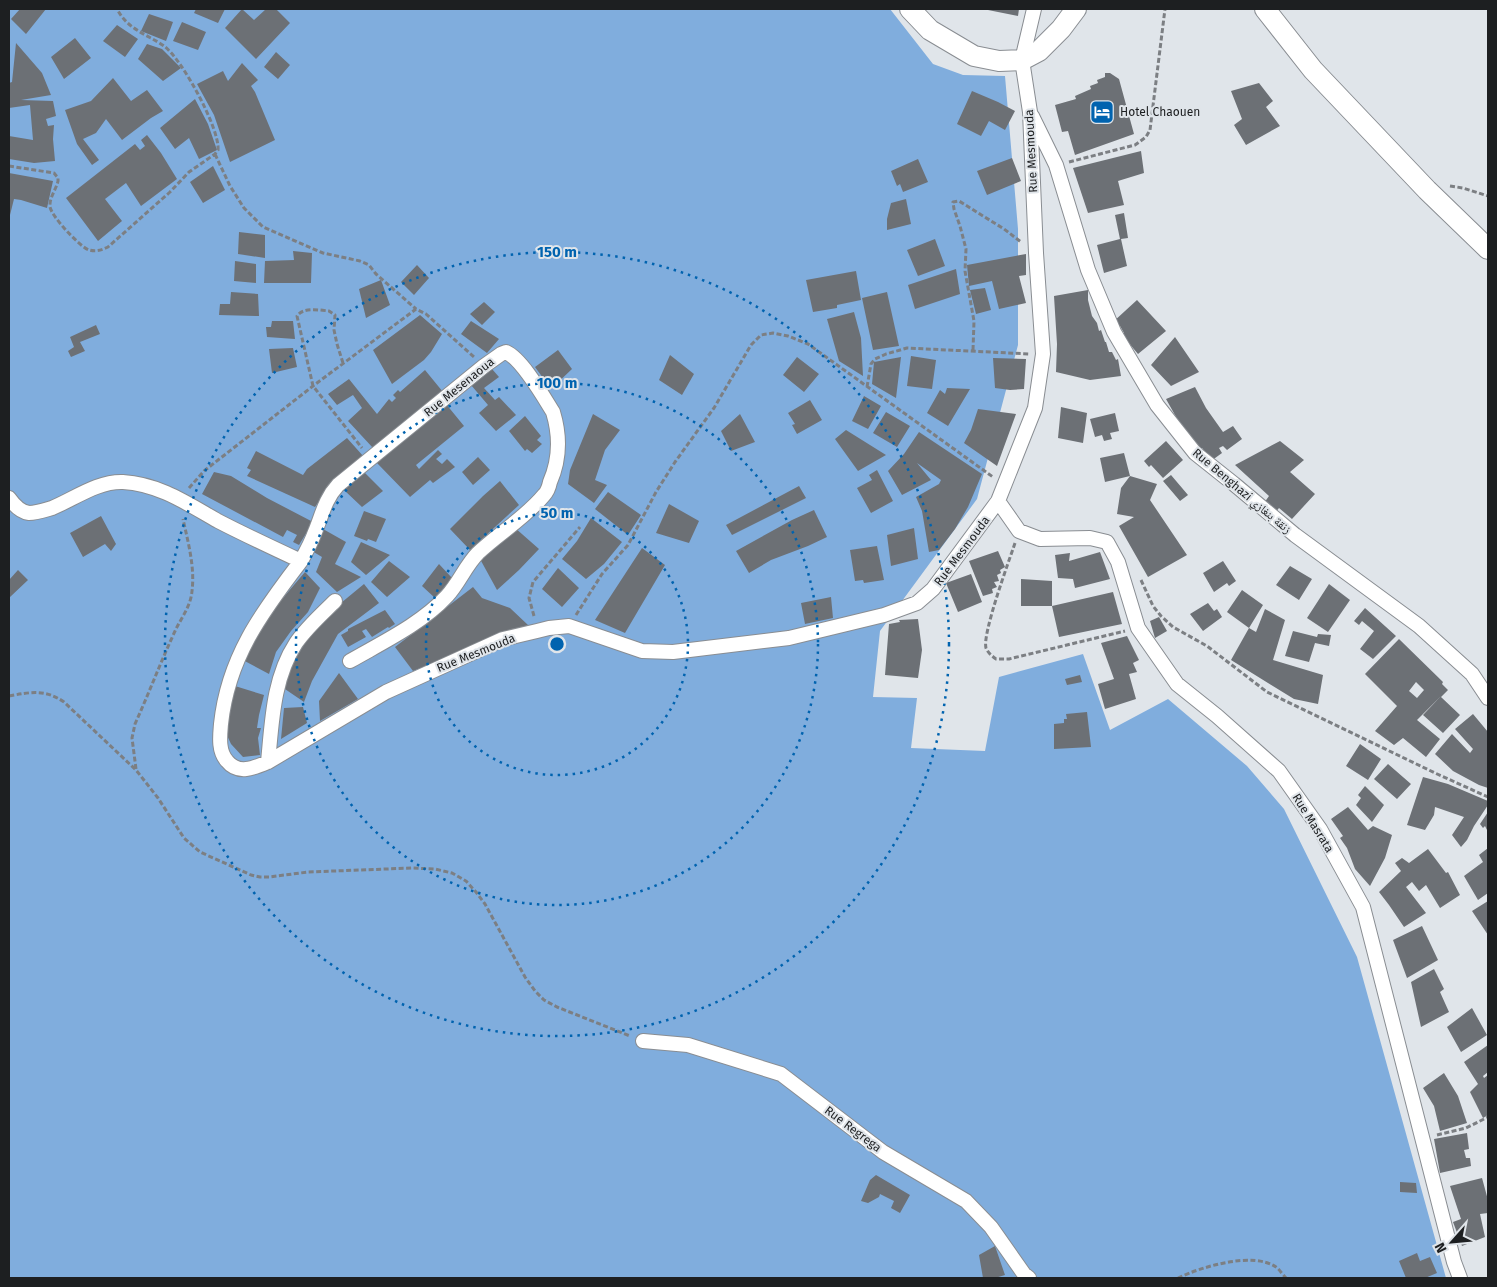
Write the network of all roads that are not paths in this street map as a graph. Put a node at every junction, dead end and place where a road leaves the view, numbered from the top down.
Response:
1 (910, 9) edge
2 (1034, 9) edge
3 (1076, 9) edge
4 (1265, 9) edge
5 (1022, 60) junction
6 (1030, 112) junction
7 (1488, 249) edge
8 (9, 498) edge
9 (998, 501) junction
10 (301, 561) junction
11 (335, 601) dead end
12 (350, 661) dead end
13 (1488, 698) edge
14 (268, 762) junction
15 (643, 1041) road end
16 (1029, 1278) edge
17 (1460, 1278) edge

1 - 5 main road
2 - 5 street
3 - 5 main road
4 - 7 main road
5 - 6 street, Rue Mesmouda
6 - 9 street, Rue Mesmouda
6 - 13 street, Rue Benghazi زنقة بنغازي
8 - 10 street
9 - 14 street, Rue Mesmouda
9 - 17 street, Rue Masrata
10 - 12 street, Rue Mesenaoua
10 - 14 street, Rue Mesmouda
11 - 14 street
15 - 16 street, Rue Regrega

